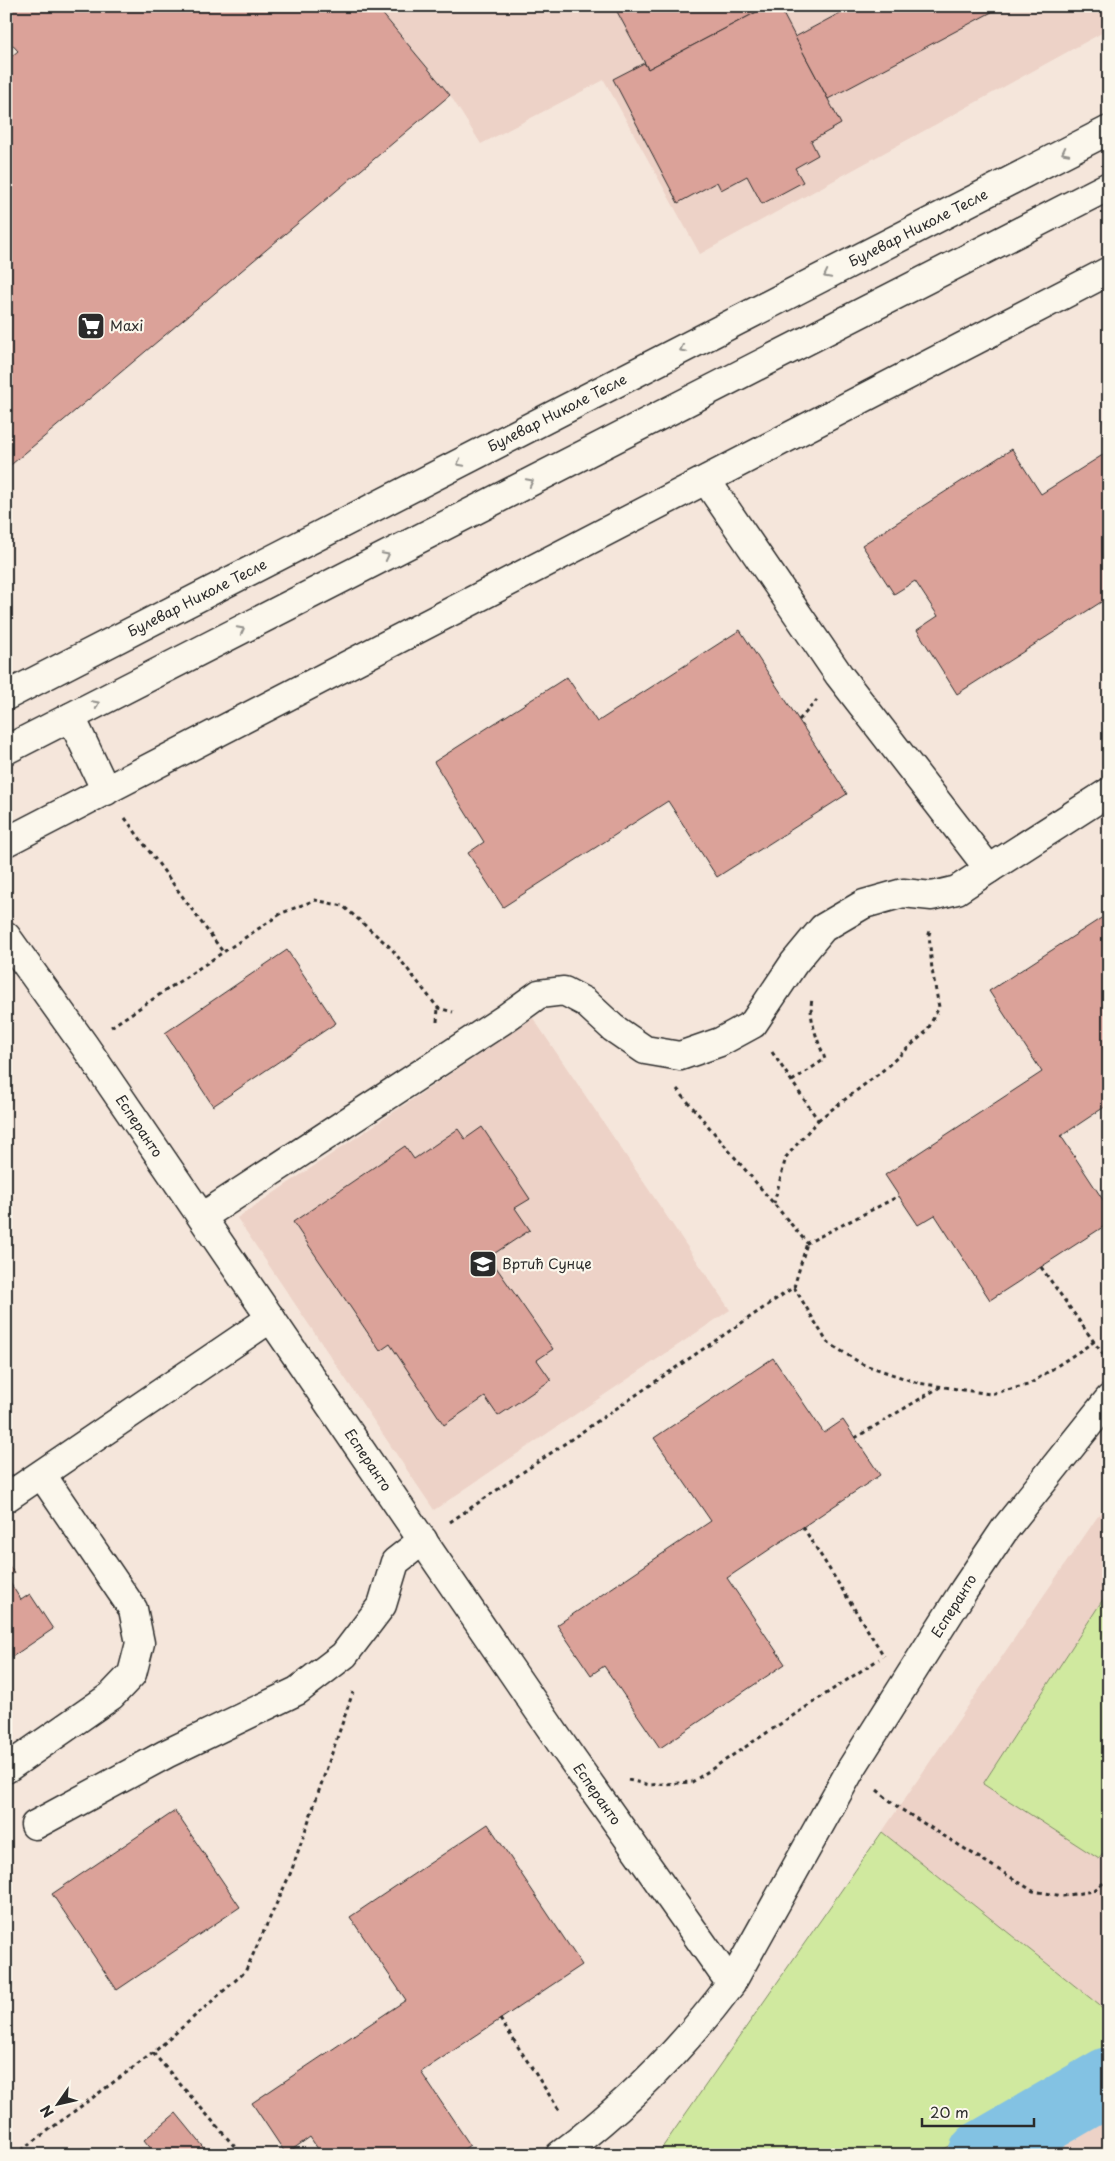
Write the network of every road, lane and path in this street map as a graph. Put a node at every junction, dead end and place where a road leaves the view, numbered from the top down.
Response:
1 (1109, 130) edge
2 (1102, 192) edge
3 (1109, 271) edge
4 (706, 480) junction
5 (1106, 599) dead end
6 (1109, 604) edge
7 (6, 696) edge
8 (70, 717) junction
9 (6, 750) edge
10 (106, 791) junction
11 (1109, 792) edge
12 (6, 842) edge
13 (989, 869) junction
14 (957, 890) junction
15 (6, 936) edge
16 (223, 952) junction
17 (812, 997) dead end
18 (503, 1020) junction
19 (753, 1024) junction
20 (84, 1045) junction
21 (645, 1050) junction
22 (792, 1081) junction
23 (818, 1120) junction
24 (899, 1196) dead end
25 (774, 1204) junction
26 (202, 1217) junction
27 (807, 1244) junction
28 (1041, 1267) dead end
29 (794, 1287) junction
30 (271, 1318) junction
31 (1095, 1341) junction
32 (1109, 1363) edge
33 (940, 1387) junction
34 (1109, 1399) edge
35 (855, 1438) dead end
36 (42, 1475) junction
37 (6, 1498) edge
38 (803, 1527) dead end
39 (423, 1540) junction
40 (884, 1656) junction
41 (905, 1684) junction
42 (354, 1688) dead end
43 (6, 1769) edge
44 (851, 1769) junction
45 (624, 1780) dead end
46 (36, 1826) dead end
47 (1109, 1879) edge
48 (731, 1984) junction
49 (500, 2019) dead end
50 (153, 2053) junction
51 (569, 2148) edge
52 (15, 2155) edge
53 (242, 2155) edge

1 -> 7 main road, Булевар Николе Тесле
8 -> 2 main road
3 - 4 main road
4 - 10 main road
4 - 13 main road
5 - 6 path
8 - 9 main road
8 - 10 main road
10 - 12 main road
10 - 16 path
11 - 13 main road
13 - 14 main road
14 - 19 main road
14 - 23 path
15 - 20 main road, Есперанто
16 - 18 path
16 - 20 path
17 - 22 path
18 - 21 main road
18 - 26 main road
19 - 21 main road
19 - 22 path
20 - 26 main road, Есперанто
21 - 25 path
22 - 23 path
23 - 25 path
24 - 27 path
25 - 27 path
26 - 30 main road, Есперанто
27 - 29 path
28 - 31 path
29 - 33 path
29 - 39 path
30 - 36 main road
30 - 39 main road, Есперанто
31 - 32 path
31 - 33 path
33 - 35 path
34 - 41 main road, Есперанто
36 - 37 main road
36 - 43 main road
38 - 40 path
39 - 46 main road
39 - 48 main road, Есперанто
40 - 41 path
40 - 45 path
41 - 44 main road, Есперанто
42 - 50 path
44 - 47 path
44 - 48 main road, Есперанто
48 - 51 main road, Есперанто
49 - 51 path
50 - 52 path
50 - 53 path

